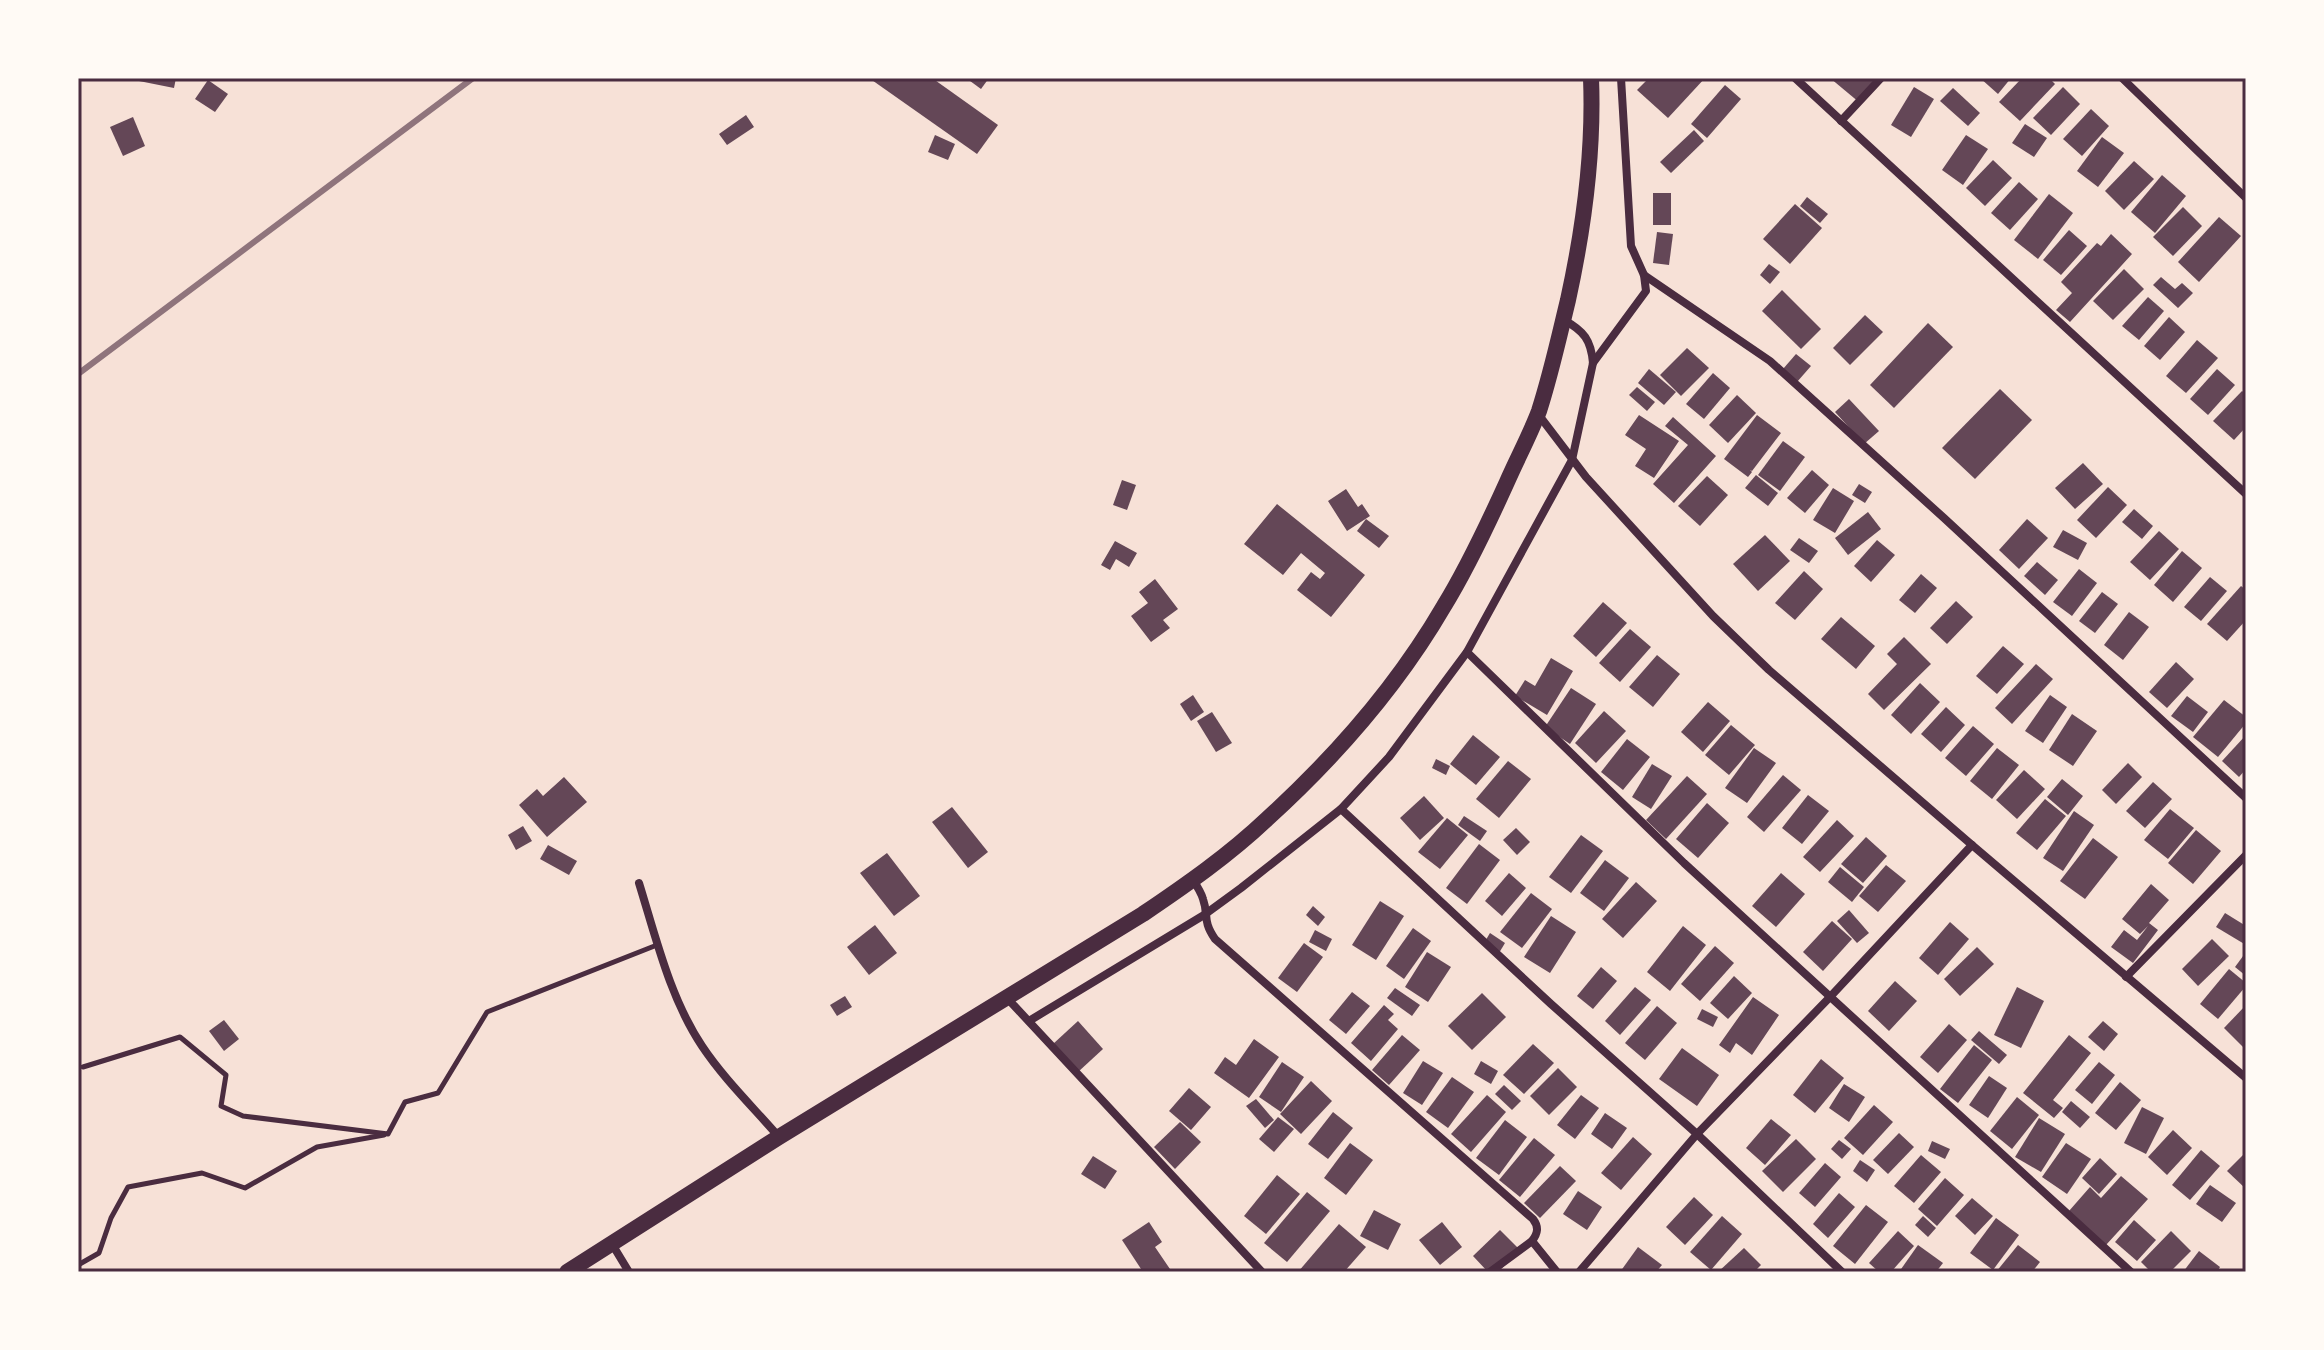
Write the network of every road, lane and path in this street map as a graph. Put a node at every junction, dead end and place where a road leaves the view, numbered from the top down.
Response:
1 (1591, 78) edge
2 (1621, 78) edge
3 (1795, 78) edge
4 (1881, 78) edge
5 (2122, 78) edge
6 (1841, 121) junction
7 (2246, 198) edge
8 (1644, 275) junction
9 (1563, 320) junction
10 (1593, 363) junction
11 (1538, 414) junction
12 (1572, 460) junction
13 (2246, 494) edge
14 (1467, 652) junction
15 (2246, 798) edge
16 (1341, 809) junction
17 (1972, 845) junction
18 (2246, 855) edge
19 (1193, 880) junction
20 (639, 883) dead end
21 (1204, 915) junction
22 (658, 944) junction
23 (2126, 977) junction
24 (1830, 997) junction
25 (1007, 998) junction
26 (1029, 1021) junction
27 (83, 1067) dead end
28 (2246, 1078) edge
29 (388, 1134) junction
30 (1697, 1134) junction
31 (779, 1137) junction
32 (1532, 1241) junction
33 (612, 1244) junction
34 (78, 1265) edge
35 (567, 1272) edge
36 (629, 1272) edge
37 (1262, 1272) edge
38 (1490, 1272) edge
39 (1557, 1272) edge
40 (1579, 1272) edge
41 (1842, 1272) edge
42 (2131, 1272) edge

1 - 9 highway
2 - 8 street
3 - 6 street
4 - 6 street
5 - 7 street
6 - 13 street
8 - 10 street
8 - 15 street
9 - 10 street
9 - 11 highway
10 - 12 street
11 - 12 street
11 - 19 highway
12 - 14 street
12 - 17 street
14 - 16 street
14 - 24 street
16 - 21 street
16 - 30 street
17 - 23 street
17 - 24 street
18 - 23 street
19 - 21 street
19 - 25 highway
20 - 22 street
21 - 26 street
21 - 32 street
22 - 29 lane
22 - 31 street
23 - 28 street
24 - 30 street
24 - 42 street
25 - 26 street
25 - 31 highway
26 - 37 street
27 - 29 lane
29 - 34 lane
30 - 40 street
30 - 41 street
31 - 33 highway
32 - 38 street
32 - 39 street
33 - 35 highway
33 - 36 street

